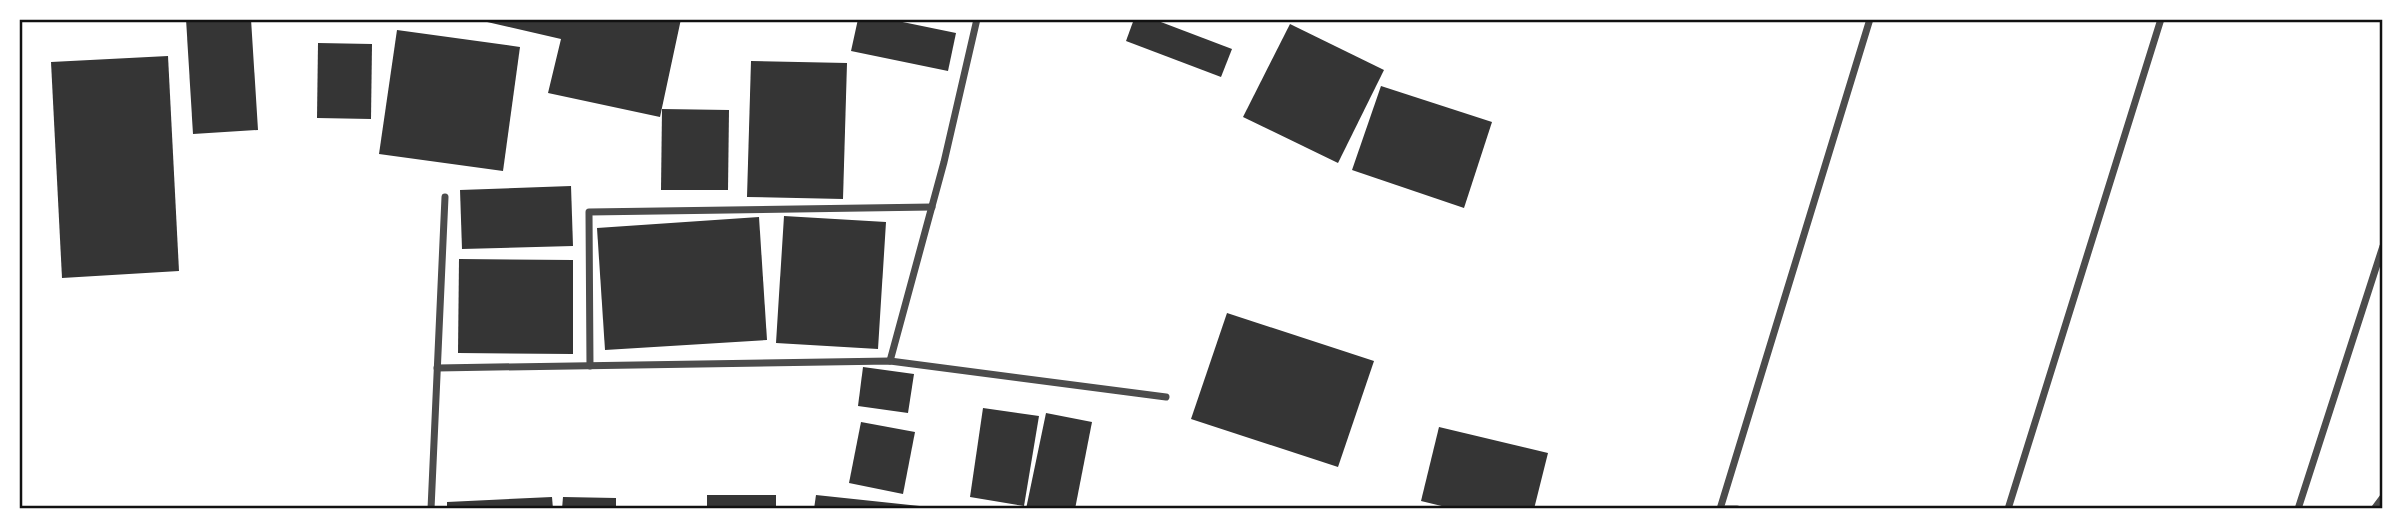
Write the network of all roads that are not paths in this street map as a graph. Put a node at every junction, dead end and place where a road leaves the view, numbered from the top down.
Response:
1 (977, 19) edge
2 (1870, 19) edge
3 (2161, 19) edge
4 (445, 197) dead end
5 (932, 207) junction
6 (2383, 246) edge
7 (890, 360) junction
8 (590, 366) junction
9 (437, 368) junction
10 (1166, 397) dead end
11 (2383, 498) edge
12 (431, 509) edge
13 (1720, 509) edge
14 (1737, 509) edge
15 (2008, 509) edge
16 (2298, 509) edge
17 (2374, 509) edge

1 - 5 street
2 - 13 street
3 - 15 street
4 - 9 street
5 - 7 street
5 - 8 street
6 - 16 street
7 - 8 street
7 - 10 street
8 - 9 street
9 - 12 street
11 - 17 street
13 - 14 street

